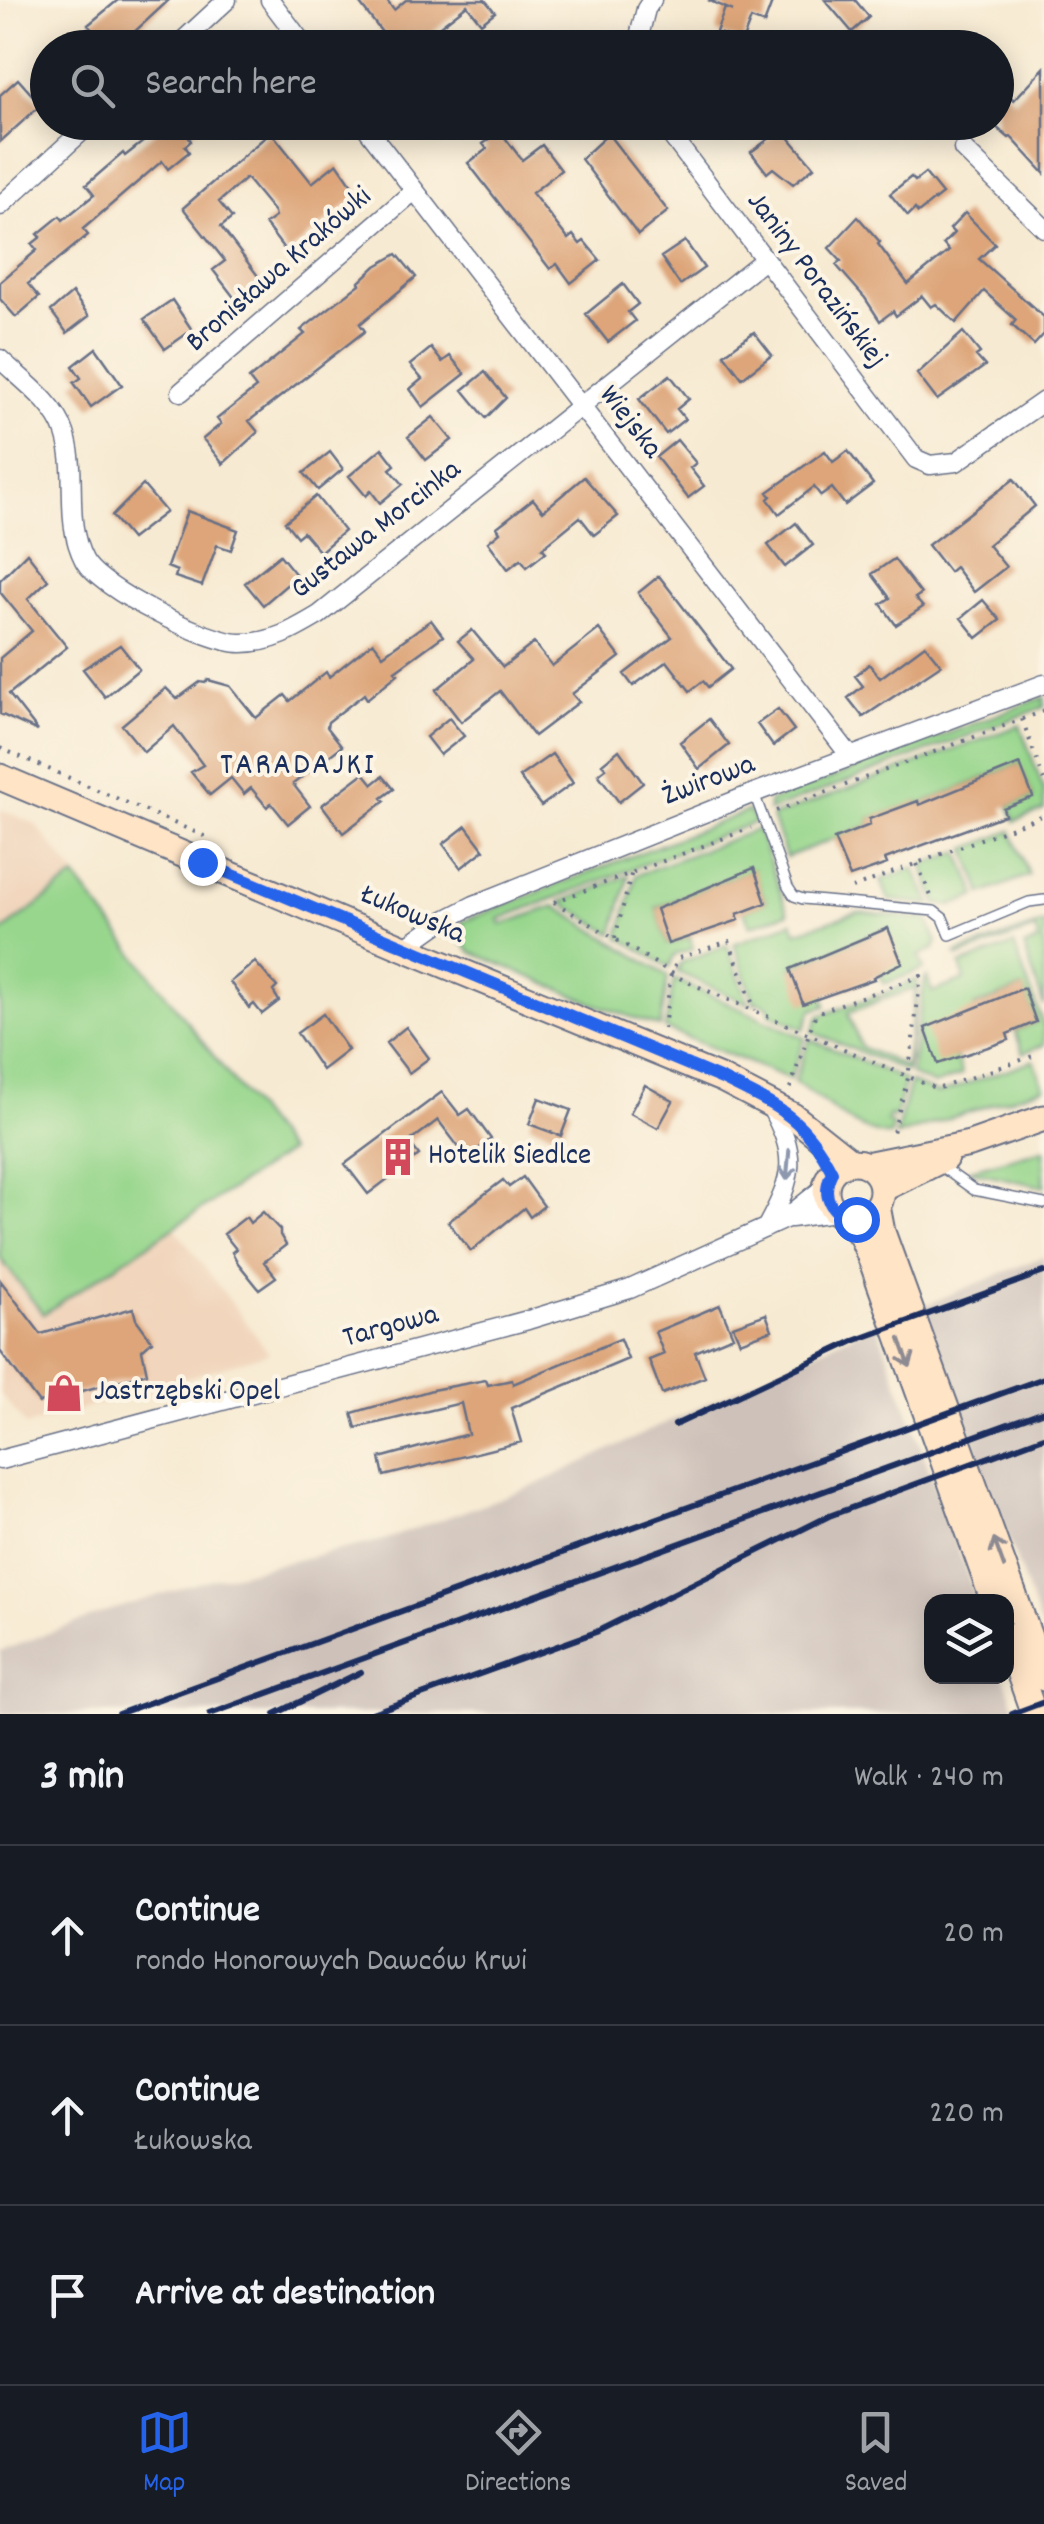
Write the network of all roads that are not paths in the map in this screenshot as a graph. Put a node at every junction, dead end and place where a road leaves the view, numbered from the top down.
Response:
1 (227, 0) edge
2 (270, 0) edge
3 (652, 0) edge
4 (194, 30) edge
5 (292, 30) edge
6 (641, 30) edge
7 (72, 140) edge
8 (376, 140) edge
9 (676, 140) edge
10 (963, 149) dead end
11 (414, 191) junction
12 (0, 206) edge
13 (1044, 228) edge
14 (765, 259) junction
15 (0, 359) edge
16 (181, 392) dead end
17 (1044, 401) edge
18 (580, 404) junction
19 (1044, 684) edge
20 (851, 758) junction
21 (0, 777) edge
22 (754, 793) junction
23 (1044, 900) edge
24 (404, 948) junction
25 (779, 1091) junction
26 (1044, 1118) edge
27 (970, 1144) junction
28 (936, 1163) junction
29 (844, 1171) junction
30 (880, 1197) junction
31 (1044, 1204) edge
32 (842, 1215) junction
33 (785, 1219) junction
34 (766, 1228) junction
35 (0, 1460) edge
36 (991, 1594) edge
37 (1014, 1658) edge
38 (1044, 1678) edge
39 (1034, 1714) edge

1 - 4 street
2 - 5 street
3 - 6 street
7 - 12 street
8 - 11 street, Wiejska
9 - 14 street, Janiny Porazińskiej
10 - 13 street
11 - 16 street, Bronisława Krakówki
11 - 18 street, Wiejska
14 - 17 street, Janiny Porazińskiej
14 - 18 street, Gustawa Morcinka
15 - 18 street, Gustawa Morcinka
18 - 20 street, Wiejska
19 - 20 street, Żwirowa
20 - 22 street, Żwirowa
21 - 24 main road, Łukowska
22 - 23 lane
22 - 24 street, Żwirowa
24 - 25 main road, Łukowska
25 - 29 main road, Łukowska
25 -> 34 street
26 - 27 main road
27 - 28 main road
27 - 29 main road
28 - 30 main road
28 - 31 lane
29 - 30 main road
29 - 32 main road
29 - 33 street, Targowa
30 - 32 main road
38 -> 30 main road
32 - 33 street, Targowa
32 -> 36 main road
33 - 34 street, Targowa
34 - 35 street, Targowa
37 - 39 main road

